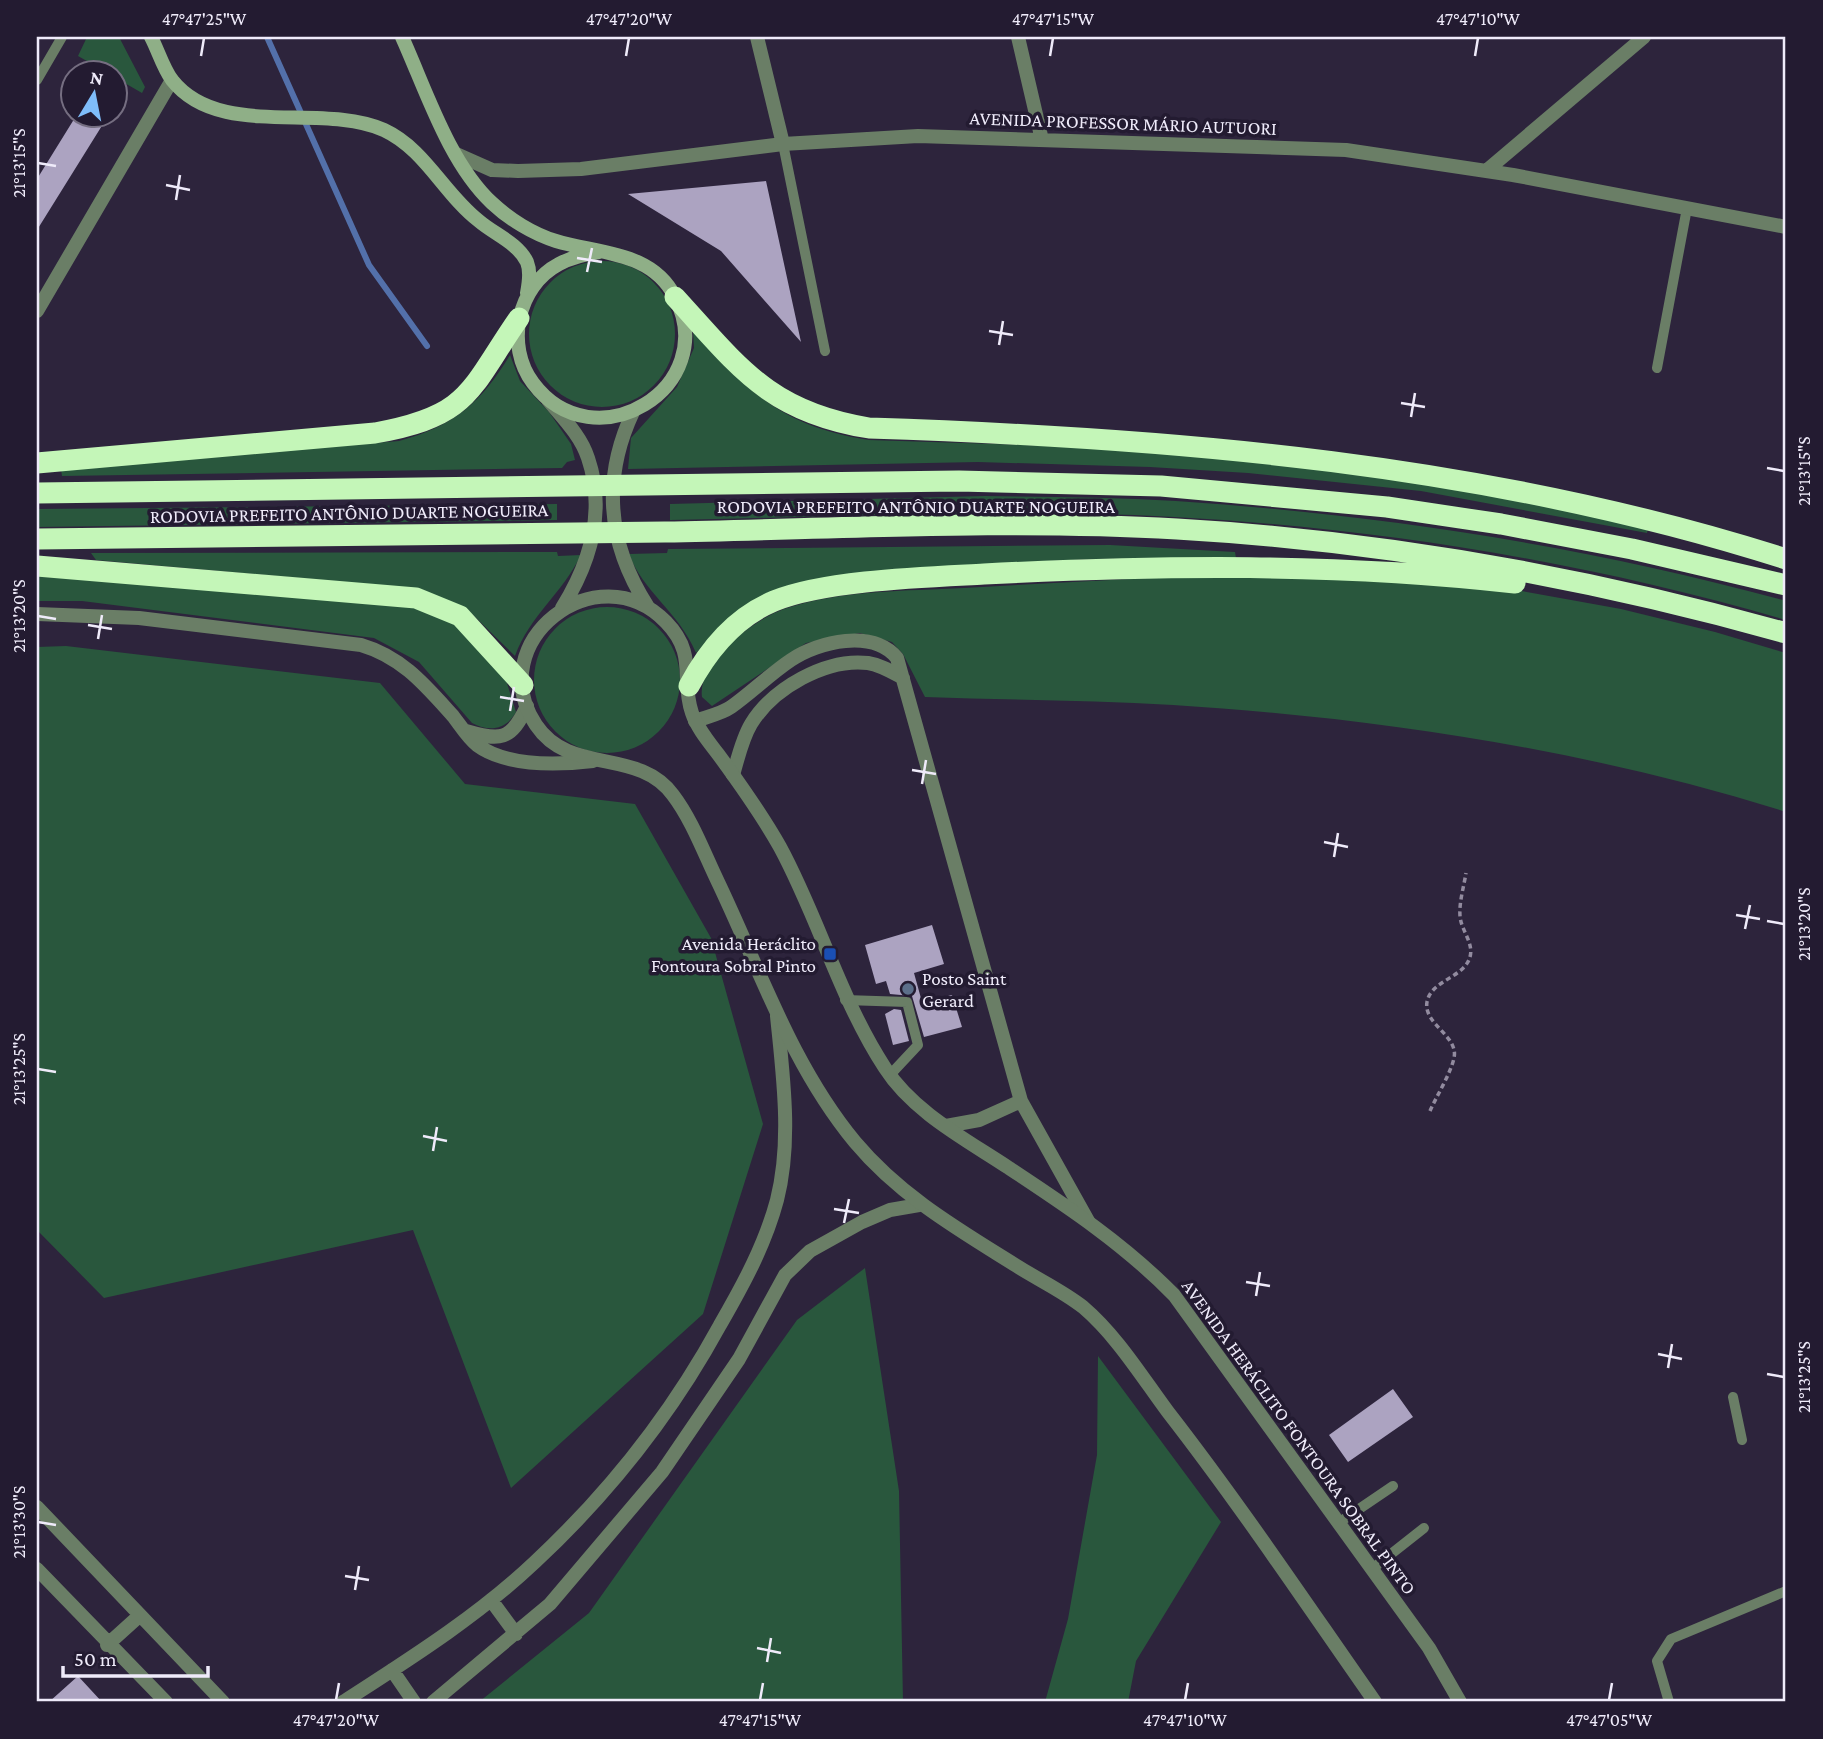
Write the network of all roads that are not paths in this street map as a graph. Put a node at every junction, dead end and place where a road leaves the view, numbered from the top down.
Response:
1 (62, 37) edge
2 (151, 37) edge
3 (401, 37) edge
4 (757, 37) edge
5 (1018, 37) edge
6 (1644, 37) edge
7 (37, 80) edge
8 (172, 80) junction
9 (1042, 140) junction
10 (783, 144) junction
11 (456, 154) junction
12 (1486, 171) junction
13 (1687, 208) junction
14 (1786, 227) edge
15 (600, 252) junction
16 (527, 297) junction
17 (675, 297) junction
18 (37, 312) edge
19 (519, 318) junction
20 (825, 352) dead end
21 (1657, 368) dead end
22 (547, 399) junction
23 (633, 412) junction
24 (37, 463) edge
25 (37, 494) edge
26 (37, 539) edge
27 (1786, 559) edge
28 (37, 566) edge
29 (1786, 585) edge
30 (1652, 598) junction
31 (649, 608) junction
32 (562, 609) junction
33 (37, 614) edge
34 (1786, 633) edge
35 (903, 678) junction
36 (523, 684) junction
37 (689, 691) junction
38 (527, 706) junction
39 (695, 721) junction
40 (464, 730) junction
41 (593, 761) junction
42 (733, 775) junction
43 (845, 1000) junction
44 (777, 1016) junction
45 (889, 1076) junction
46 (1021, 1101) junction
47 (946, 1126) junction
48 (919, 1205) junction
49 (1088, 1221) junction
50 (1733, 1397) dead end
51 (1742, 1440) dead end
52 (1393, 1486) dead end
53 (37, 1507) edge
54 (1340, 1522) junction
55 (1424, 1528) dead end
56 (37, 1569) edge
57 (1372, 1569) junction
58 (1786, 1591) edge
59 (491, 1600) junction
60 (138, 1616) junction
61 (516, 1634) junction
62 (107, 1645) junction
63 (392, 1670) junction
64 (159, 1700) edge
65 (223, 1702) edge
66 (343, 1702) edge
67 (414, 1702) edge
68 (433, 1702) edge
69 (1375, 1702) edge
70 (1460, 1702) edge
71 (1669, 1702) edge

1 - 7 lane
2 - 8 main road
3 - 11 main road
4 - 10 street
5 - 9 street
6 - 12 street
8 - 16 main road
8 - 18 street
9 - 10 street, AVENIDA PROFESSOR MÁRIO AUTUORI
9 - 12 street, AVENIDA PROFESSOR MÁRIO AUTUORI
10 - 11 street, AVENIDA PROFESSOR MÁRIO AUTUORI
10 - 20 lane
11 - 15 main road
12 - 13 street, AVENIDA PROFESSOR MÁRIO AUTUORI
13 - 14 street, AVENIDA PROFESSOR MÁRIO AUTUORI
13 - 21 lane
15 - 16 main road
15 - 17 main road
16 - 19 main road
17 - 23 main road
17 - 27 highway
19 - 22 main road
19 - 24 highway
22 - 23 main road
22 - 32 street
23 - 31 street
25 - 29 highway, RODOVIA PREFEITO ANTÔNIO DUARTE NOGUEIRA
26 - 30 highway, RODOVIA PREFEITO ANTÔNIO DUARTE NOGUEIRA
28 - 36 highway
30 - 34 highway, RODOVIA PREFEITO ANTÔNIO DUARTE NOGUEIRA
30 - 37 highway
31 - 32 street
31 - 37 street, AVENIDA HERÁCLITO FONTOURA SOBRAL PINTO
32 - 36 street
33 - 40 street
35 - 39 street
35 - 42 street
35 - 46 street
36 - 38 street
37 - 39 street, AVENIDA HERÁCLITO FONTOURA SOBRAL PINTO
38 - 40 street
38 - 41 street
39 - 42 street, AVENIDA HERÁCLITO FONTOURA SOBRAL PINTO
40 - 41 street
41 - 44 street
42 - 43 street, AVENIDA HERÁCLITO FONTOURA SOBRAL PINTO
43 - 45 street, AVENIDA HERÁCLITO FONTOURA SOBRAL PINTO
43 - 45 lane
44 - 48 street
44 - 59 street
45 - 47 street, AVENIDA HERÁCLITO FONTOURA SOBRAL PINTO
46 - 47 street
46 - 49 street
47 - 49 street, AVENIDA HERÁCLITO FONTOURA SOBRAL PINTO
48 - 61 street
48 - 69 street
49 - 54 street, AVENIDA HERÁCLITO FONTOURA SOBRAL PINTO
50 - 51 lane
52 - 54 lane
53 - 60 street
54 - 57 street, AVENIDA HERÁCLITO FONTOURA SOBRAL PINTO
55 - 57 lane
56 - 62 street
57 - 70 street, AVENIDA HERÁCLITO FONTOURA SOBRAL PINTO
58 - 71 lane
59 - 61 street
59 - 63 street
60 - 62 street
60 - 65 street
61 - 68 street
62 - 64 street
63 - 66 street
63 - 67 street

